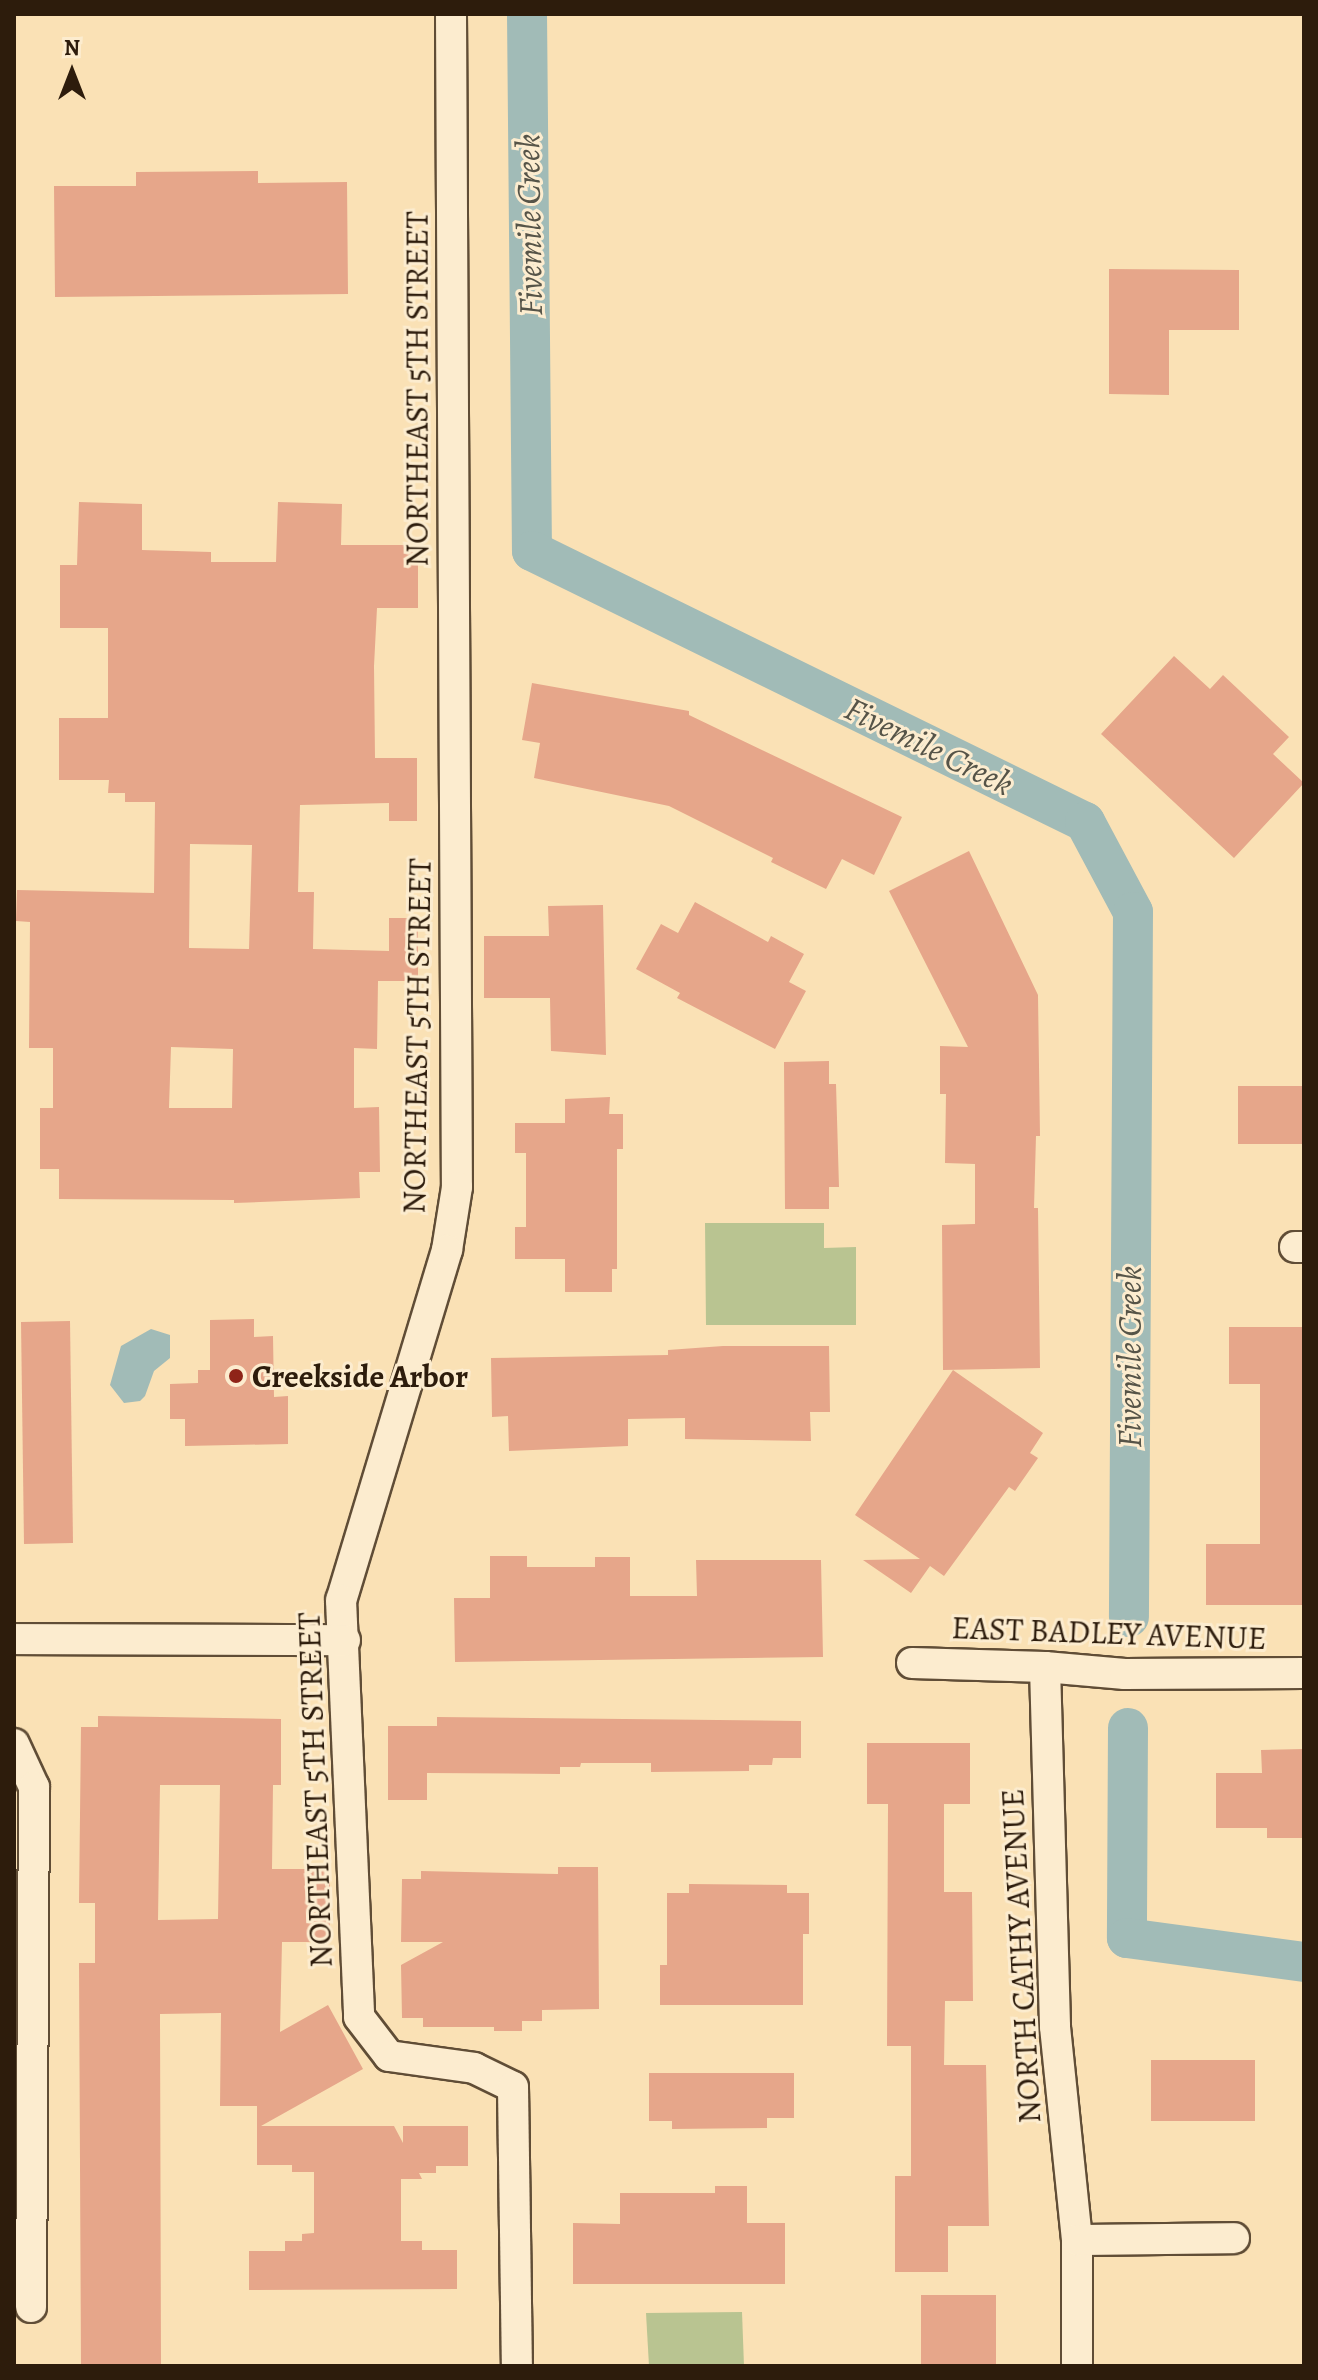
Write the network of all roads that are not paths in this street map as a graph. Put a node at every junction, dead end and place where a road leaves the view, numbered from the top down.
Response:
1 (451, 14) edge
2 (14, 1639) edge
3 (345, 1640) junction
4 (912, 1663) dead end
5 (1045, 1667) junction
6 (1304, 1673) edge
7 (14, 1744) edge
8 (1234, 2238) dead end
9 (1077, 2240) junction
10 (31, 2307) dead end
11 (517, 2366) edge
12 (1077, 2366) edge

1 - 3 street, NORTHEAST 5TH STREET
2 - 3 street
3 - 11 street, NORTHEAST 5TH STREET
4 - 5 street, EAST BADLEY AVENUE
5 - 6 street, EAST BADLEY AVENUE
5 - 9 street, NORTH CATHY AVENUE
7 - 10 street
8 - 9 street
9 - 12 street, NORTH CATHY AVENUE

